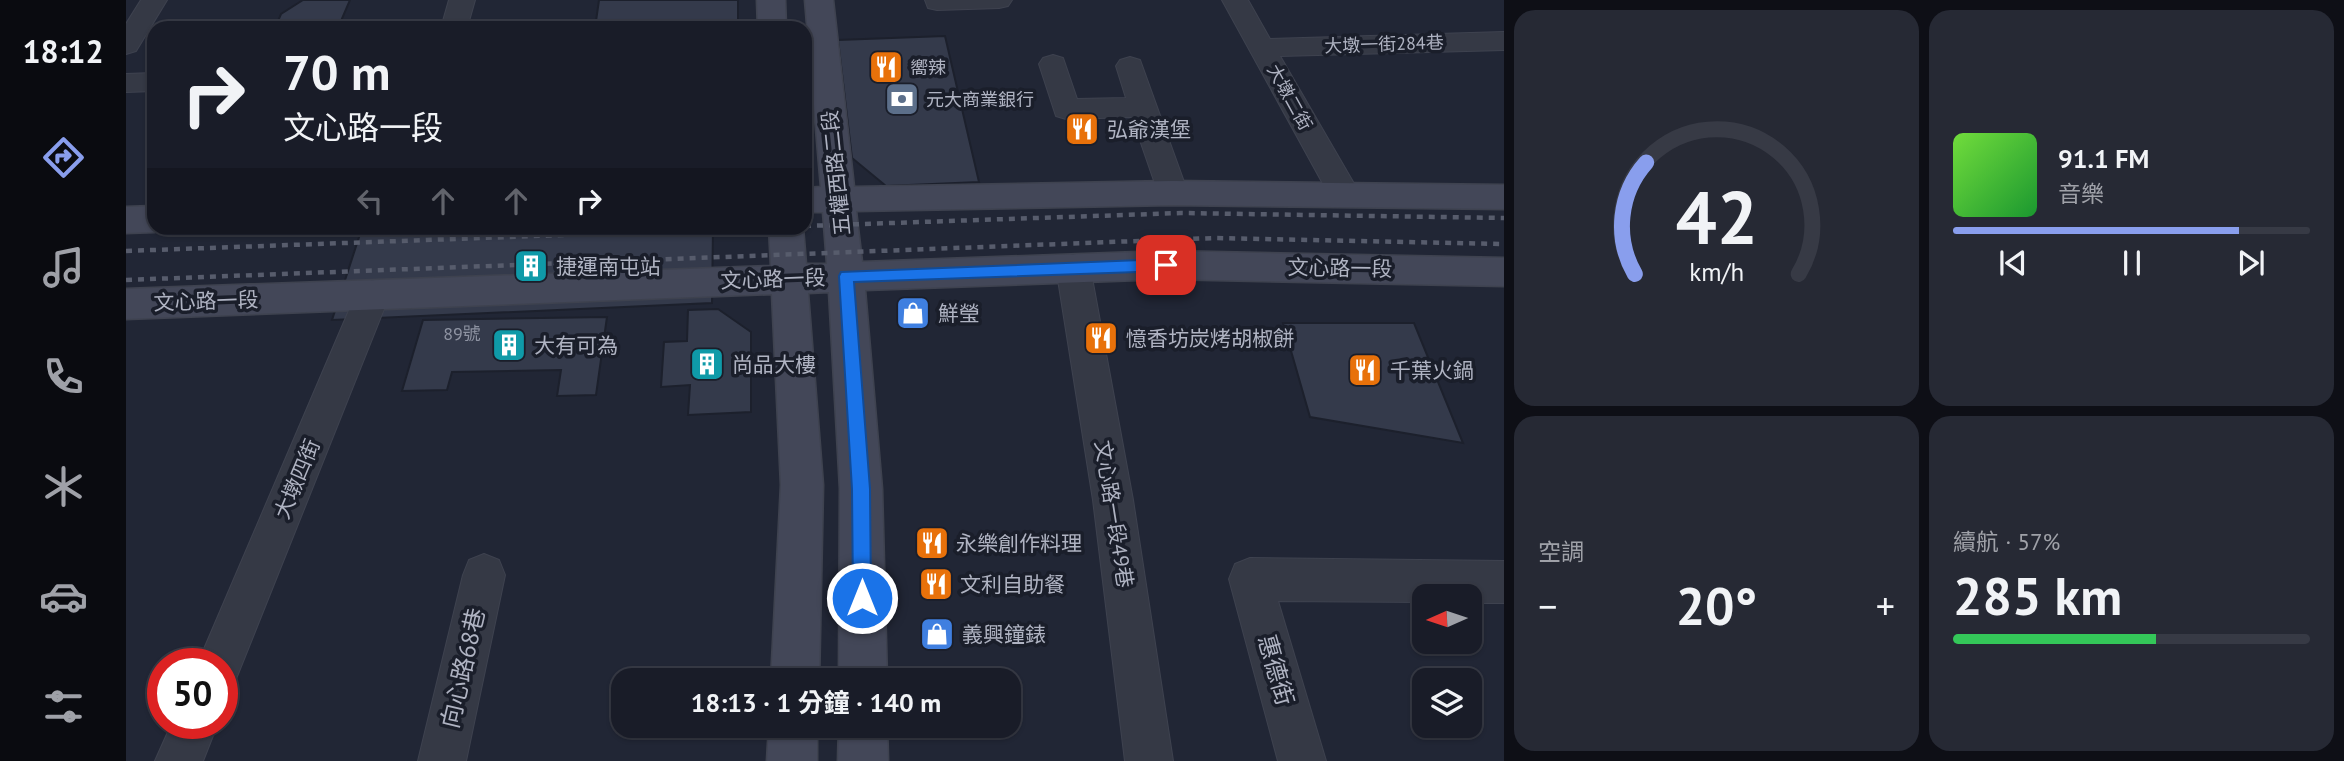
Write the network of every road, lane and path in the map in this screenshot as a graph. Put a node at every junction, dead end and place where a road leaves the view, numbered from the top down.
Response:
1 (154, 0) edge
2 (462, 0) edge
3 (771, 0) edge
4 (819, 0) edge
5 (999, 0) edge
6 (1235, 0) edge
7 (937, 2) dead end
8 (456, 21) edge
9 (772, 21) edge
10 (1504, 41) edge
11 (126, 45) edge
12 (1264, 48) junction
13 (1053, 64) dead end
14 (1130, 66) dead end
15 (147, 82) edge
16 (126, 83) edge
17 (1144, 107) junction
18 (1172, 193) junction
19 (1344, 194) junction
20 (1504, 197) edge
21 (821, 200) edge
22 (147, 219) edge
23 (126, 220) edge
24 (786, 235) edge
25 (1073, 267) junction
26 (1504, 272) edge
27 (846, 276) junction
28 (789, 279) junction
29 (373, 294) junction
30 (126, 304) edge
31 (484, 575) dead end
32 (1504, 582) edge
33 (226, 648) edge
34 (795, 668) edge
35 (863, 668) edge
36 (793, 738) edge
37 (863, 738) edge
38 (188, 739) edge
39 (179, 761) edge
40 (442, 761) edge
41 (792, 761) edge
42 (863, 761) edge
43 (1149, 761) edge
44 (1301, 761) edge

1 - 11 street
2 - 8 street
3 - 9 main road
4 - 21 main road, 五權西路二段
5 - 7 street
6 - 12 street, 大墩二街
10 - 12 street, 大墩一街284巷
12 - 19 street, 大墩二街
13 - 17 street
14 - 17 street
15 - 16 street
17 - 18 street
18 - 19 main road
18 - 21 main road
19 - 20 main road
21 - 27 main road, 五權西路二段
22 - 23 main road
24 - 28 main road
25 - 26 main road, 文心路一段
25 - 27 main road, 文心路一段
25 - 43 street, 文心路一段49巷
27 - 28 main road, 文心路一段
27 - 35 main road, 五權西路二段
28 - 29 main road, 文心路一段
28 - 34 main road
29 - 30 main road, 文心路一段
29 - 33 street, 大墩四街
31 - 40 street, 向心路68巷
32 - 44 street, 惠德街
36 - 41 main road
37 - 42 main road
38 - 39 street

